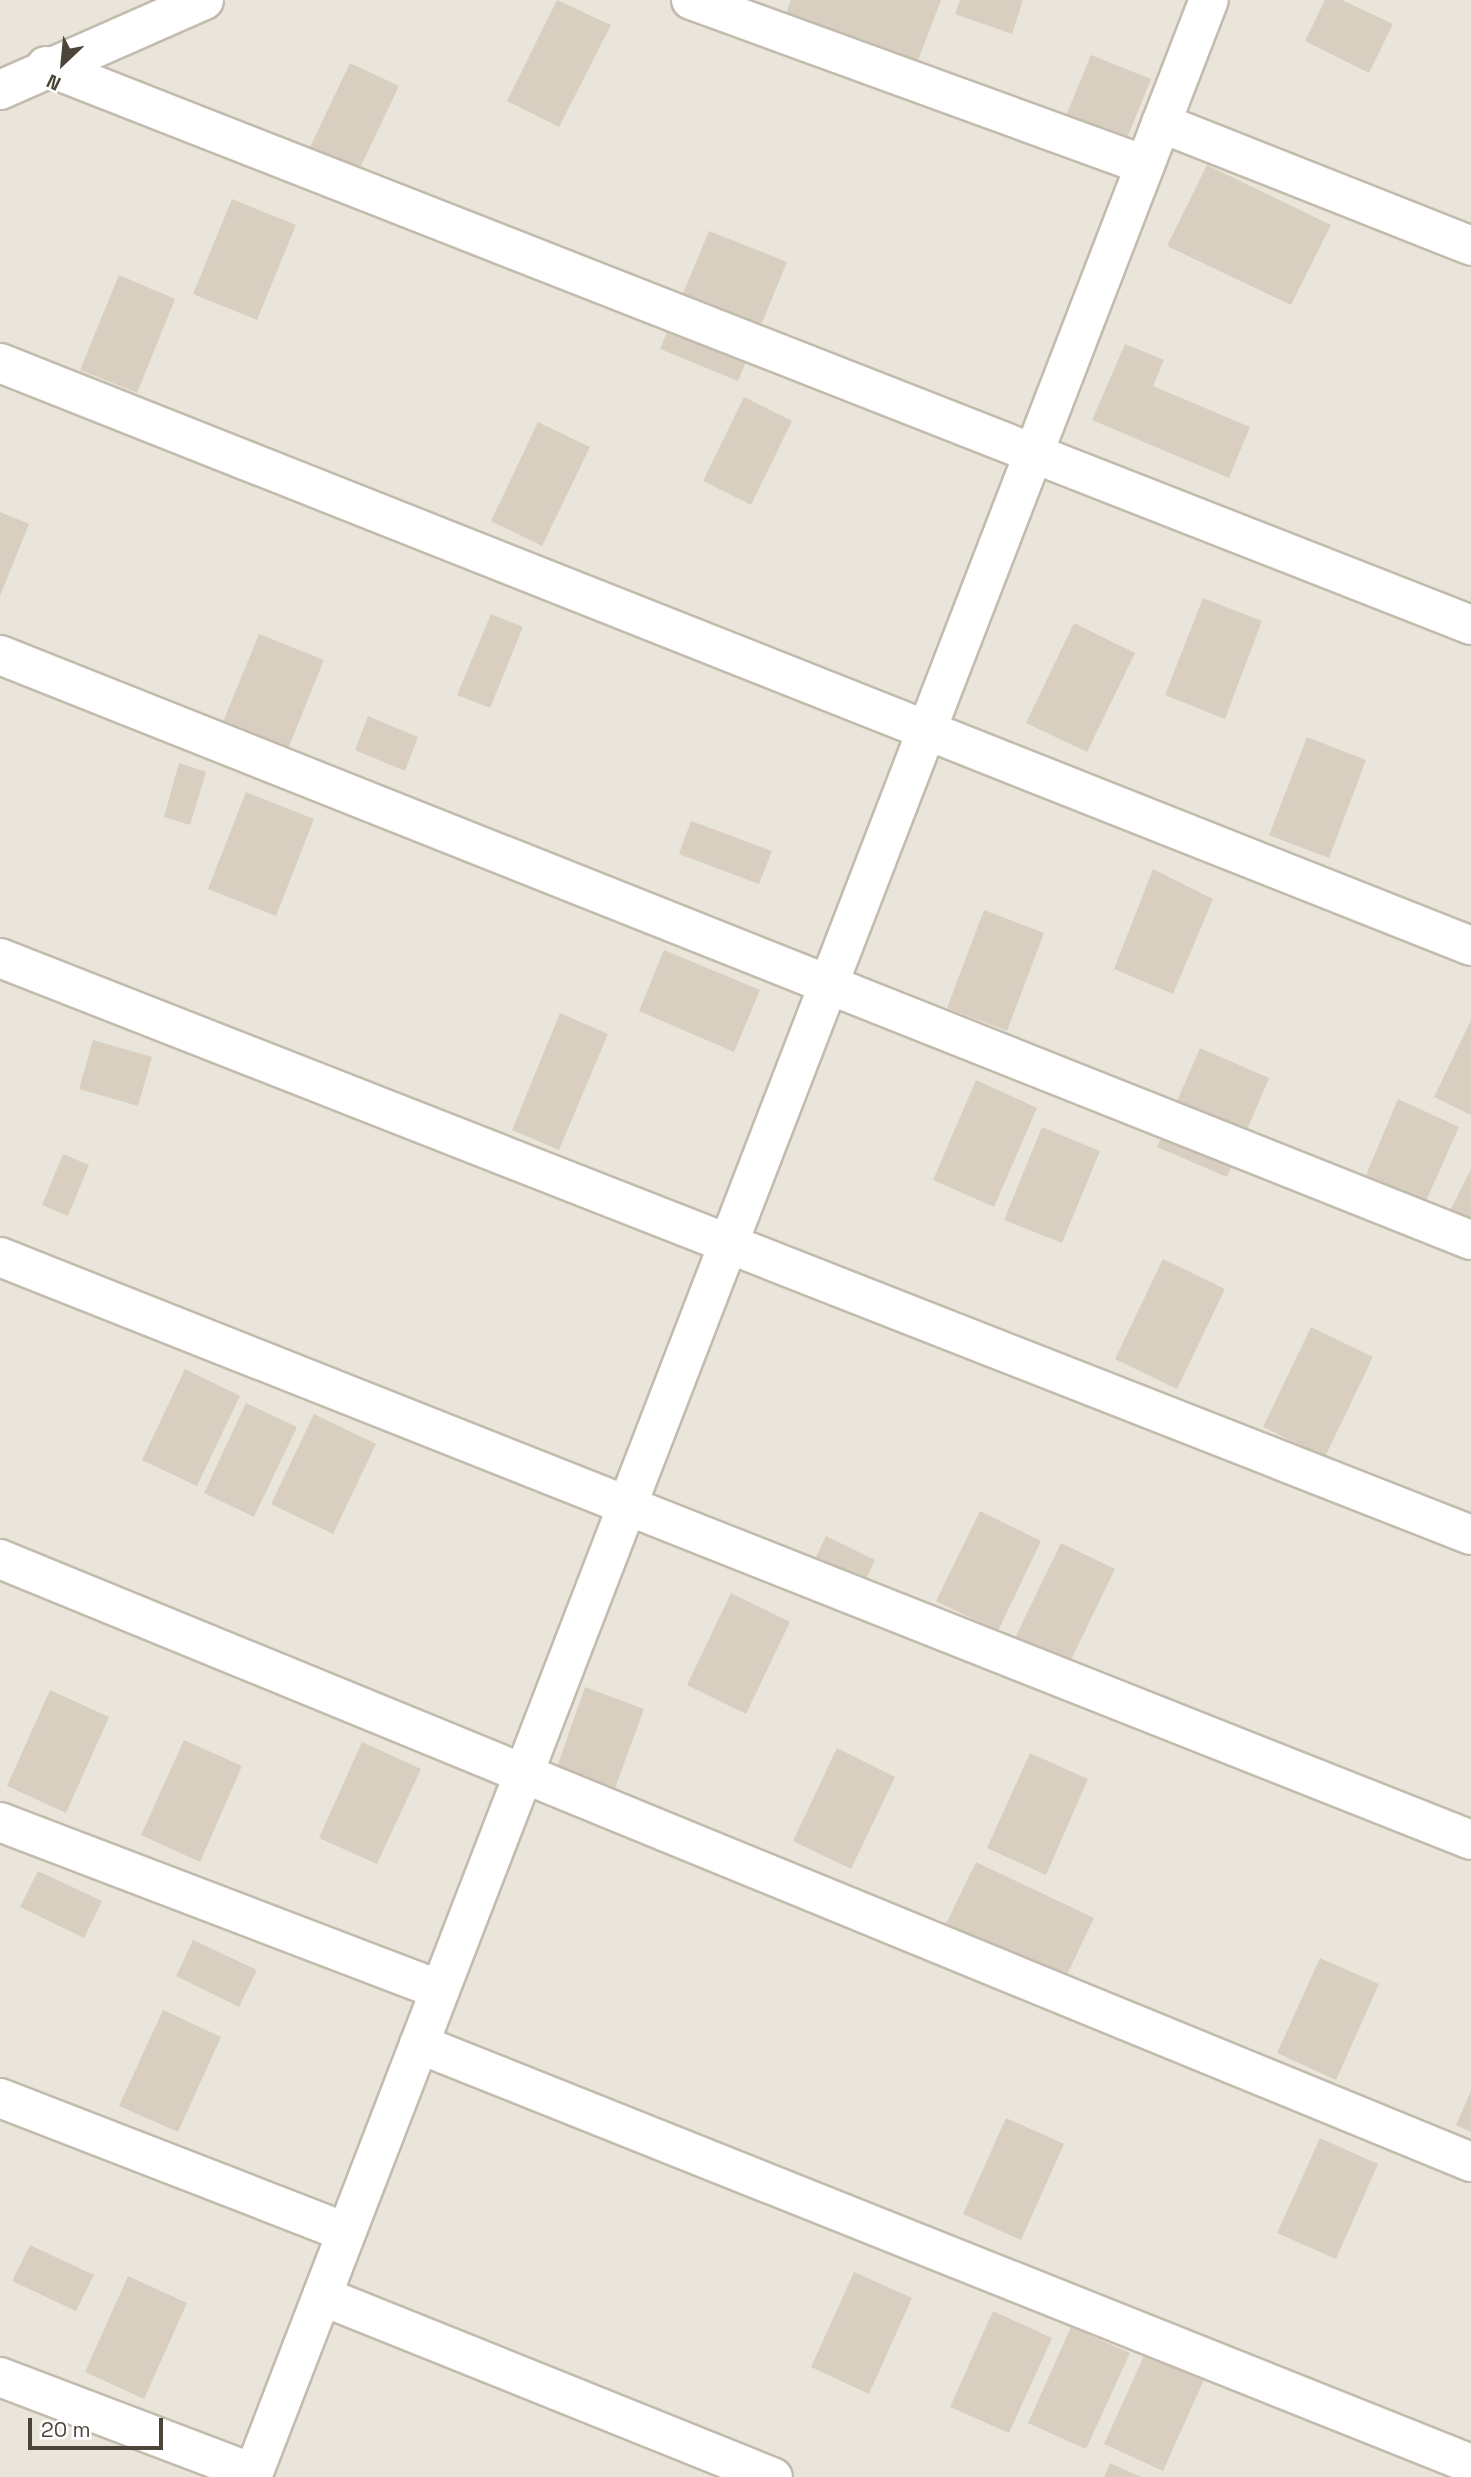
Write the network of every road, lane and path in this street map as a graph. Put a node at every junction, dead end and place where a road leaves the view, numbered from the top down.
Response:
1 (204, 0) edge
2 (691, 0) edge
3 (1209, 0) edge
4 (46, 66) junction
5 (0, 90) edge
6 (1161, 123) junction
7 (1145, 165) junction
8 (1471, 246) edge
9 (0, 363) edge
10 (1034, 454) junction
11 (1471, 625) edge
12 (0, 654) edge
13 (927, 731) junction
14 (1471, 946) edge
15 (0, 958) edge
16 (828, 985) junction
17 (1471, 1240) edge
18 (728, 1243) junction
19 (0, 1257) edge
20 (627, 1506) junction
21 (1471, 1535) edge
22 (0, 1559) edge
23 (525, 1769) junction
24 (0, 1822) edge
25 (1471, 1840) edge
26 (440, 1990) junction
27 (419, 2044) junction
28 (0, 2098) edge
29 (1471, 2162) edge
30 (346, 2232) junction
31 (322, 2296) junction
32 (0, 2376) edge
33 (1471, 2463) edge
34 (253, 2475) edge
35 (773, 2477) edge

1 - 4 street
2 - 7 street
3 - 6 street
4 - 5 street
4 - 10 street
6 - 7 street
6 - 8 street
7 - 10 street
9 - 13 street
10 - 11 street
10 - 13 street
12 - 16 street
13 - 14 street
13 - 16 street
15 - 18 street
16 - 17 street
16 - 18 street
18 - 20 street
18 - 21 street
19 - 20 street
20 - 23 street
20 - 25 street
22 - 23 street
23 - 26 street
23 - 29 street
24 - 26 street
26 - 27 street
27 - 30 street
27 - 33 street
28 - 30 street
30 - 31 street
31 - 34 street
31 - 35 street
32 - 34 street

